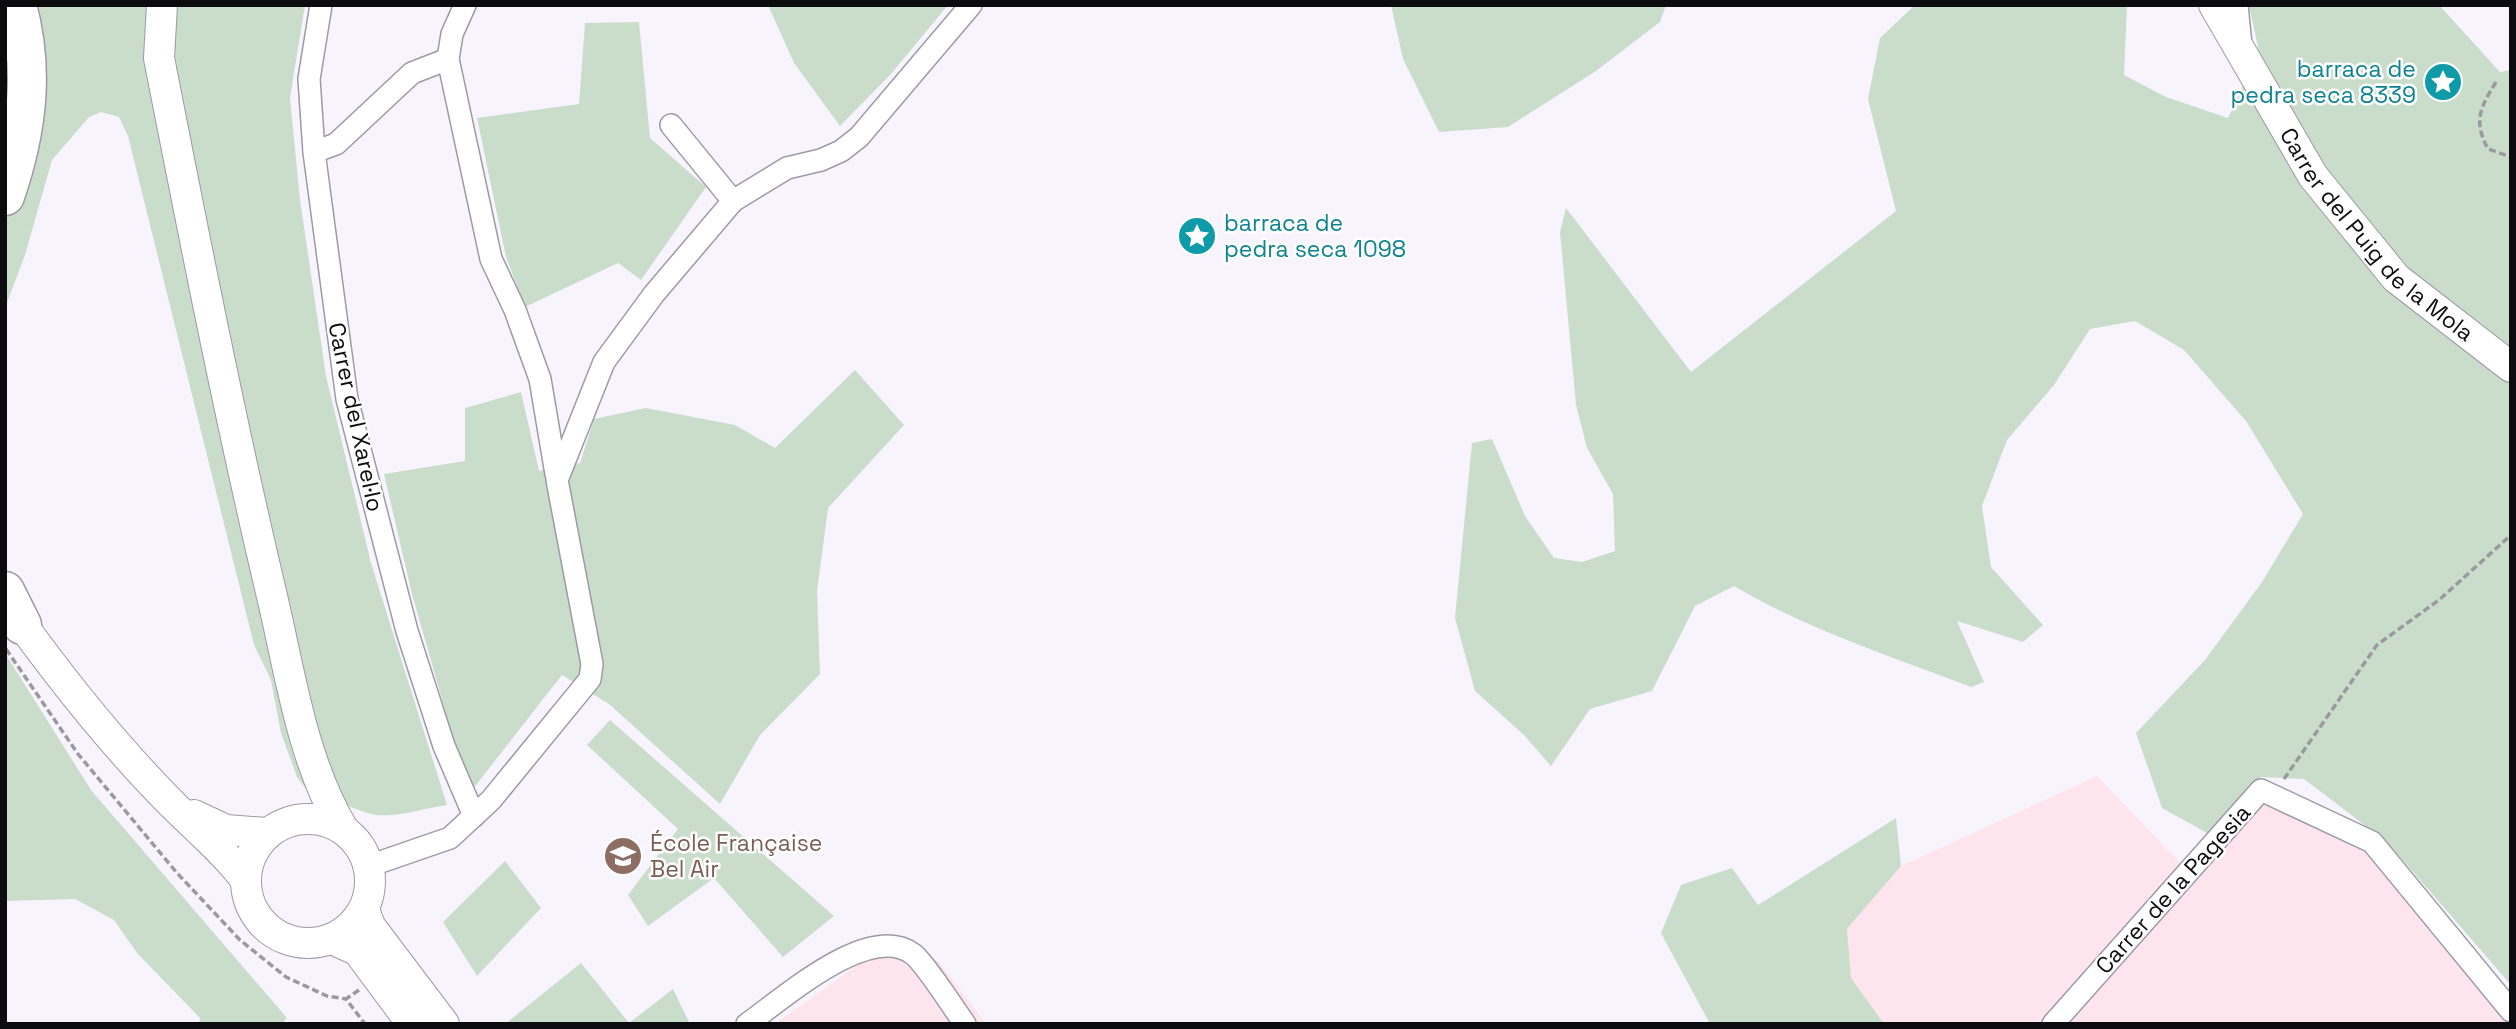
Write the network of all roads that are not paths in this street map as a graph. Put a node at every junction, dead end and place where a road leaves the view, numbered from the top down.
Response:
1 (17, 5) edge
2 (162, 5) edge
3 (321, 5) edge
4 (465, 5) edge
5 (971, 5) edge
6 (2214, 5) edge
7 (2237, 5) edge
8 (2242, 49) junction
9 (448, 59) junction
10 (671, 125) dead end
11 (314, 152) junction
12 (5, 196) edge
13 (733, 201) junction
14 (2511, 367) edge
15 (557, 480) junction
16 (9, 616) edge
17 (310, 758) junction
18 (174, 807) junction
19 (474, 816) junction
20 (278, 827) junction
21 (343, 829) junction
22 (369, 866) junction
23 (246, 879) junction
24 (356, 931) junction
25 (2511, 1011) edge
26 (412, 1024) edge
27 (444, 1024) edge
28 (747, 1024) edge
29 (965, 1024) edge
30 (2053, 1024) edge

1 - 12 highway
2 - 17 street
3 - 11 street, Carrer del Xarel·lo
4 - 9 street
5 - 13 street
6 - 8 street, Carrer del Puig de la Mola
7 - 8 street
8 - 14 street, Carrer del Puig de la Mola
9 - 11 street
9 - 15 street
10 - 13 street
11 - 19 street, Carrer del Xarel·lo
13 - 15 street
15 - 19 street
16 - 18 street
17 - 20 street
17 - 21 street
18 - 20 street
18 - 23 street
19 - 22 street
20 - 21 street
20 - 23 street
21 - 22 street
22 - 24 street
23 - 24 street
24 - 26 street
24 - 27 street
25 - 30 street, Carrer de la Pagesia
28 - 29 street

